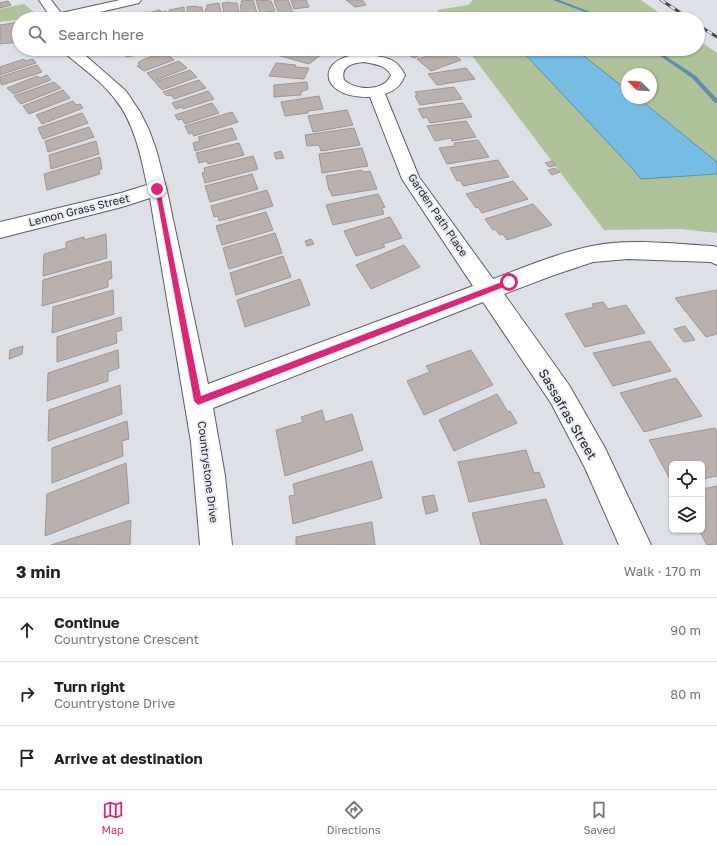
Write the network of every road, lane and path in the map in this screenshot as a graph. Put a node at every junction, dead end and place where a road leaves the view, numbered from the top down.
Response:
1 (45, 0) edge
2 (135, 0) edge
3 (54, 12) edge
4 (87, 12) edge
5 (77, 56) edge
6 (376, 92) dead end
7 (157, 189) junction
8 (0, 230) edge
9 (717, 256) edge
10 (489, 290) junction
11 (198, 401) junction
12 (216, 545) edge
13 (635, 545) edge

1 - 3 street
2 - 4 street
5 - 7 street, Countrystone Drive
6 - 10 street, Garden Path Place
7 - 8 street, Lemon Grass Street
7 - 11 street, Countrystone Drive
9 - 10 street
10 - 11 street
10 - 13 street, Sassafras Street
11 - 12 street, Countrystone Drive

